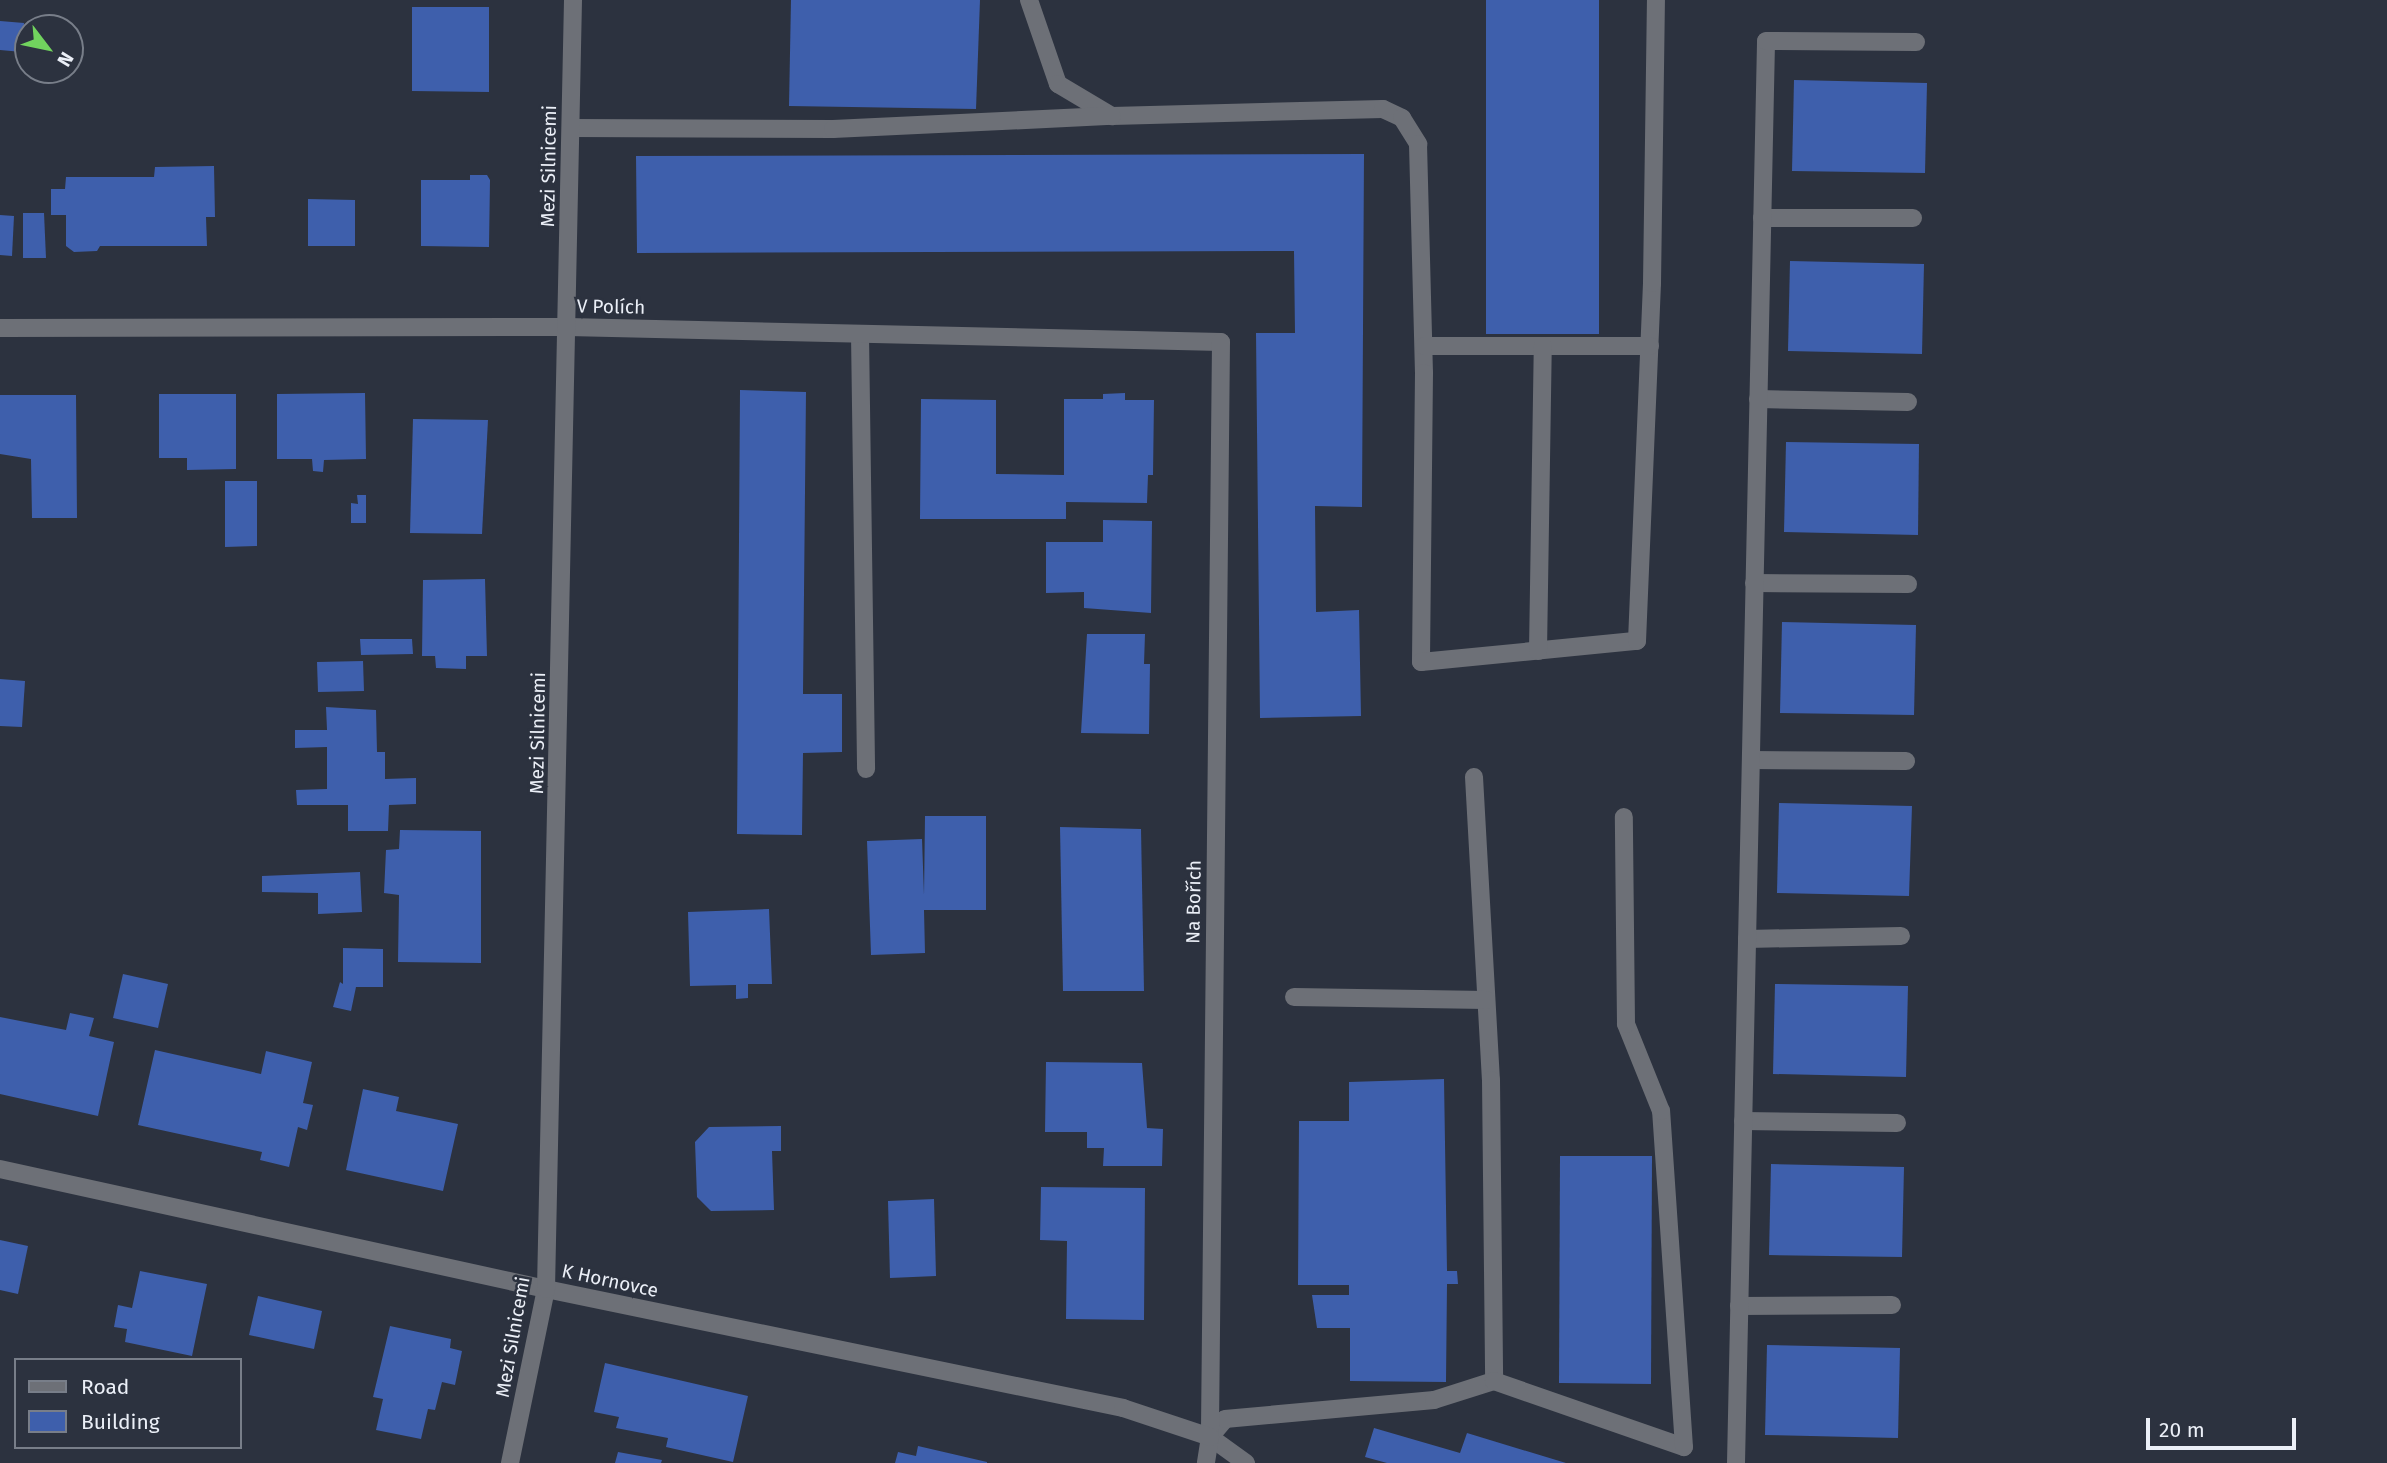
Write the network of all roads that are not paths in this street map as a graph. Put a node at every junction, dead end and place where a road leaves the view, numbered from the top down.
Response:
1 (573, 0) edge
2 (1028, 0) edge
3 (1656, 0) edge
4 (1916, 42) dead end
5 (1112, 116) junction
6 (571, 128) junction
7 (1762, 218) junction
8 (1913, 218) dead end
9 (568, 327) junction
10 (0, 328) edge
11 (860, 334) junction
12 (1221, 342) joint
13 (1424, 346) junction
14 (1543, 346) junction
15 (1650, 346) junction
16 (1758, 399) junction
17 (1908, 402) dead end
18 (1754, 583) junction
19 (1908, 584) dead end
20 (1538, 651) junction
21 (1751, 760) junction
22 (1906, 761) dead end
23 (866, 769) dead end
24 (1474, 777) dead end
25 (1624, 817) dead end
26 (1901, 936) dead end
27 (1746, 939) junction
28 (1294, 997) dead end
29 (1486, 1000) junction
30 (1743, 1121) junction
31 (1897, 1123) dead end
32 (0, 1169) edge
33 (546, 1289) junction
34 (1892, 1305) dead end
35 (1739, 1306) junction
36 (1494, 1381) junction
37 (1210, 1437) junction
38 (510, 1463) edge
39 (1206, 1463) edge
40 (1246, 1463) edge
41 (1736, 1463) edge

1 - 6 street, Mezi Silnicemi
2 - 5 street
3 - 15 street
4 - 7 street
5 - 6 street
5 - 13 street
6 - 9 street, Mezi Silnicemi
7 - 8 street
7 - 16 street
9 - 10 street, V Polích
9 - 11 street, V Polích
9 - 33 street, Mezi Silnicemi
11 - 12 street, V Polích
11 - 23 street
12 - 37 street, Na Bořích
13 - 14 street
13 - 20 street
14 - 15 street
14 - 20 street
15 - 20 street
16 - 17 street
16 - 18 street
18 - 19 street
18 - 21 street
21 - 22 street
21 - 27 street
24 - 29 street
25 - 36 street
26 - 27 street
27 - 30 street
28 - 29 street
29 - 36 street
30 - 31 street
30 - 35 street
32 - 33 street, K Hornovce
33 - 37 street, K Hornovce
33 - 38 street, Mezi Silnicemi
34 - 35 street
35 - 41 street
36 - 37 street
37 - 39 street, Na Bořích
37 - 40 street, K Hornovce

